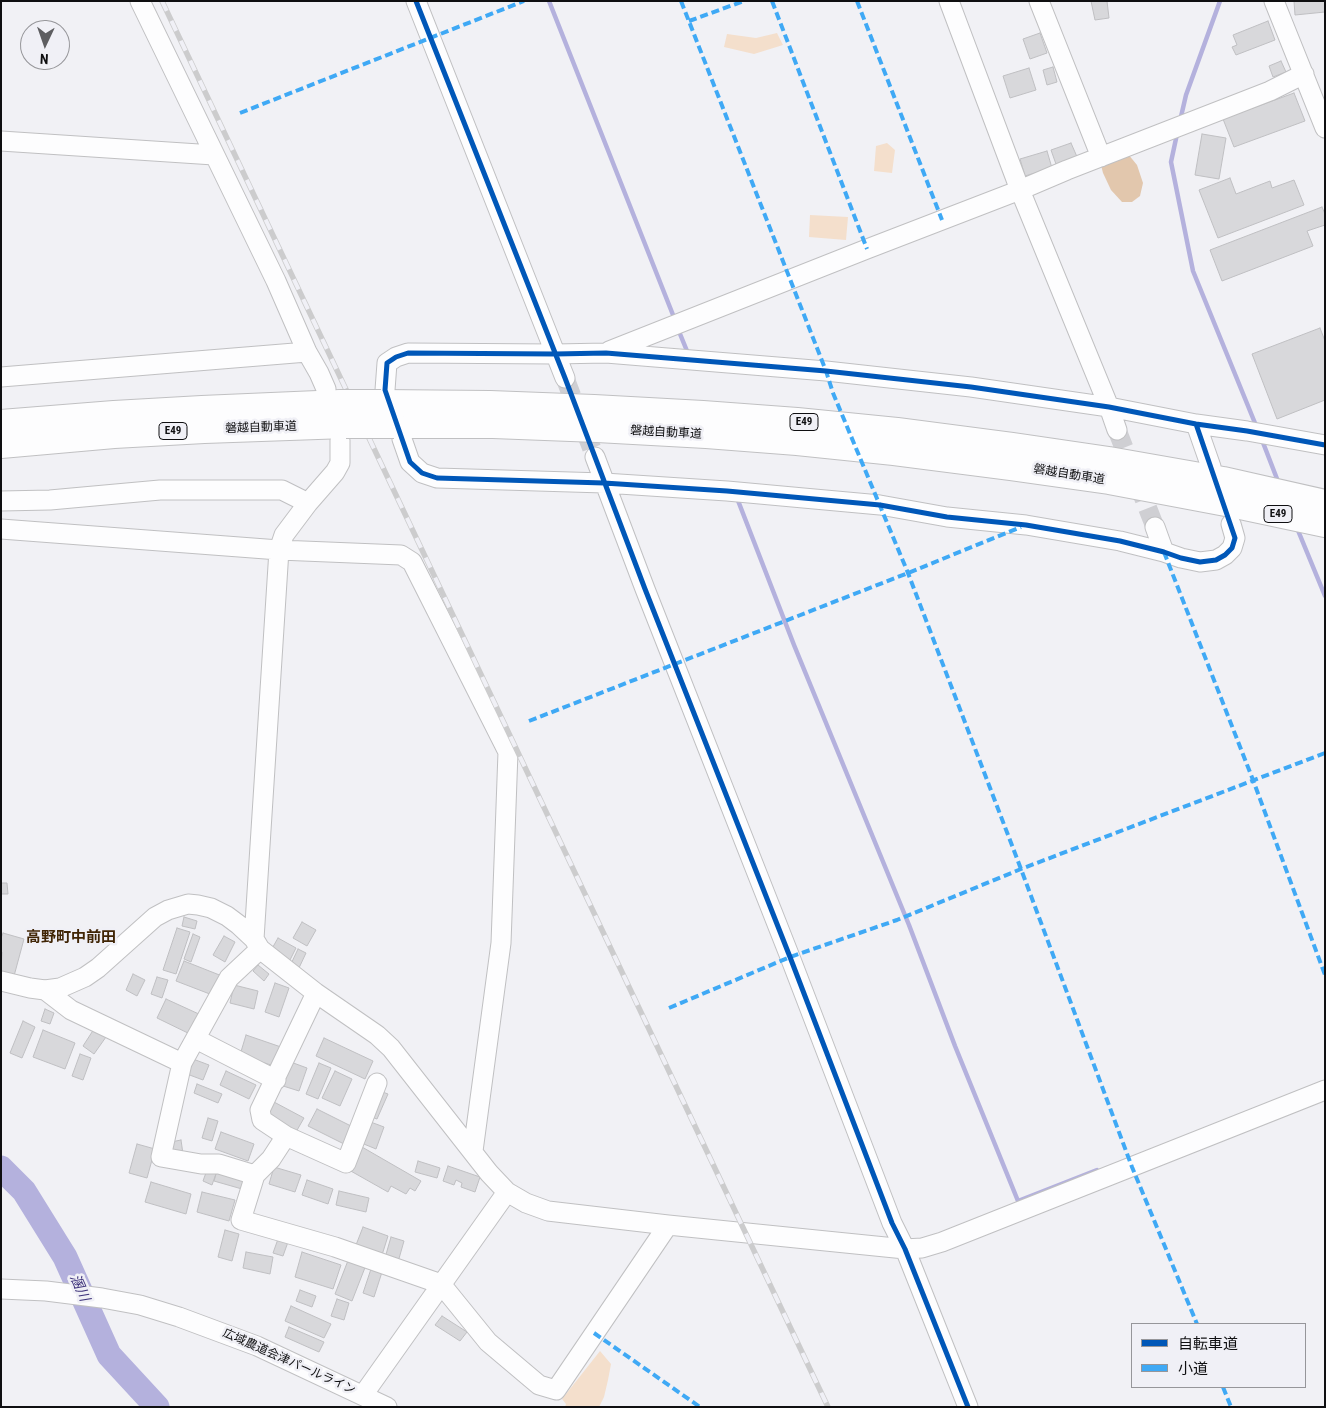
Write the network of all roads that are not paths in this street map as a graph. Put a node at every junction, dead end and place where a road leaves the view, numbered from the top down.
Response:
1 (140, 1) edge
2 (416, 1) edge
3 (949, 1) edge
4 (1040, 1) edge
5 (1274, 1) edge
6 (1304, 74) junction
7 (1325, 128) edge
8 (1, 141) edge
9 (214, 155) junction
10 (1101, 157) junction
11 (1020, 190) junction
12 (307, 352) junction
13 (606, 353) junction
14 (556, 354) junction
15 (1, 377) edge
16 (565, 378) tunnel mouth
17 (1109, 407) junction
18 (338, 414) junction
19 (391, 414) junction
20 (1, 423) edge
21 (1196, 424) junction
22 (1117, 430) tunnel mouth
23 (1325, 444) edge
24 (1, 445) edge
25 (595, 457) tunnel mouth
26 (604, 483) junction
27 (1265, 490) junction
28 (1224, 494) junction
29 (1325, 497) edge
30 (1, 501) edge
31 (308, 503) junction
32 (1325, 503) edge
33 (1325, 524) edge
34 (1154, 527) tunnel mouth
35 (1, 529) edge
36 (1325, 533) edge
37 (279, 550) junction
38 (1164, 552) junction
39 (257, 944) junction
40 (1, 981) edge
41 (45, 990) junction
42 (316, 993) junction
43 (196, 1039) junction
44 (182, 1063) junction
45 (276, 1080) junction
46 (377, 1084) dead end
47 (1325, 1090) edge
48 (286, 1136) junction
49 (473, 1151) junction
50 (255, 1175) junction
51 (508, 1192) junction
52 (668, 1225) junction
53 (905, 1249) junction
54 (441, 1284) junction
55 (1, 1289) edge
56 (364, 1395) junction
57 (387, 1407) edge
58 (968, 1407) edge

1 - 9 street
2 - 14 street
3 - 11 street
4 - 10 street
5 - 6 street
6 - 7 street
6 - 10 street
8 - 9 street
9 - 12 street
10 - 11 street
11 - 13 street
11 - 17 street
12 - 15 street
12 - 18 street
13 - 14 street
13 - 17 street
14 - 16 street
14 - 19 street
17 - 21 street
17 - 22 street
18 - 19 highway, 磐越自動車道 / E49, bridge
18 - 20 highway, 磐越自動車道 / E49
18 - 24 highway, 磐越自動車道 / E49
18 - 31 street
19 - 26 street
19 - 28 highway, 磐越自動車道 / E49
21 - 23 street
21 - 28 street
25 - 26 street
26 - 38 street
26 - 53 street
27 - 28 highway, 磐越自動車道 / E49
27 - 29 highway
27 - 32 highway, 磐越自動車道 / E49
28 - 33 highway, 磐越自動車道 / E49
28 - 36 highway
28 - 38 street
30 - 31 street
31 - 37 street
34 - 38 street
35 - 37 street
37 - 39 street
37 - 49 street
39 - 41 street
39 - 42 street
39 - 43 street
40 - 41 street
41 - 44 street
42 - 45 street
42 - 49 street
43 - 44 street
43 - 45 street
44 - 50 street
45 - 48 street
46 - 48 street
47 - 53 street
48 - 50 street
49 - 51 street
50 - 54 street
51 - 52 street
51 - 54 street
52 - 53 street
52 - 54 street
53 - 58 street
54 - 56 street
55 - 56 street, 広域農道会津パールライン
56 - 57 street, 広域農道会津パールライン

